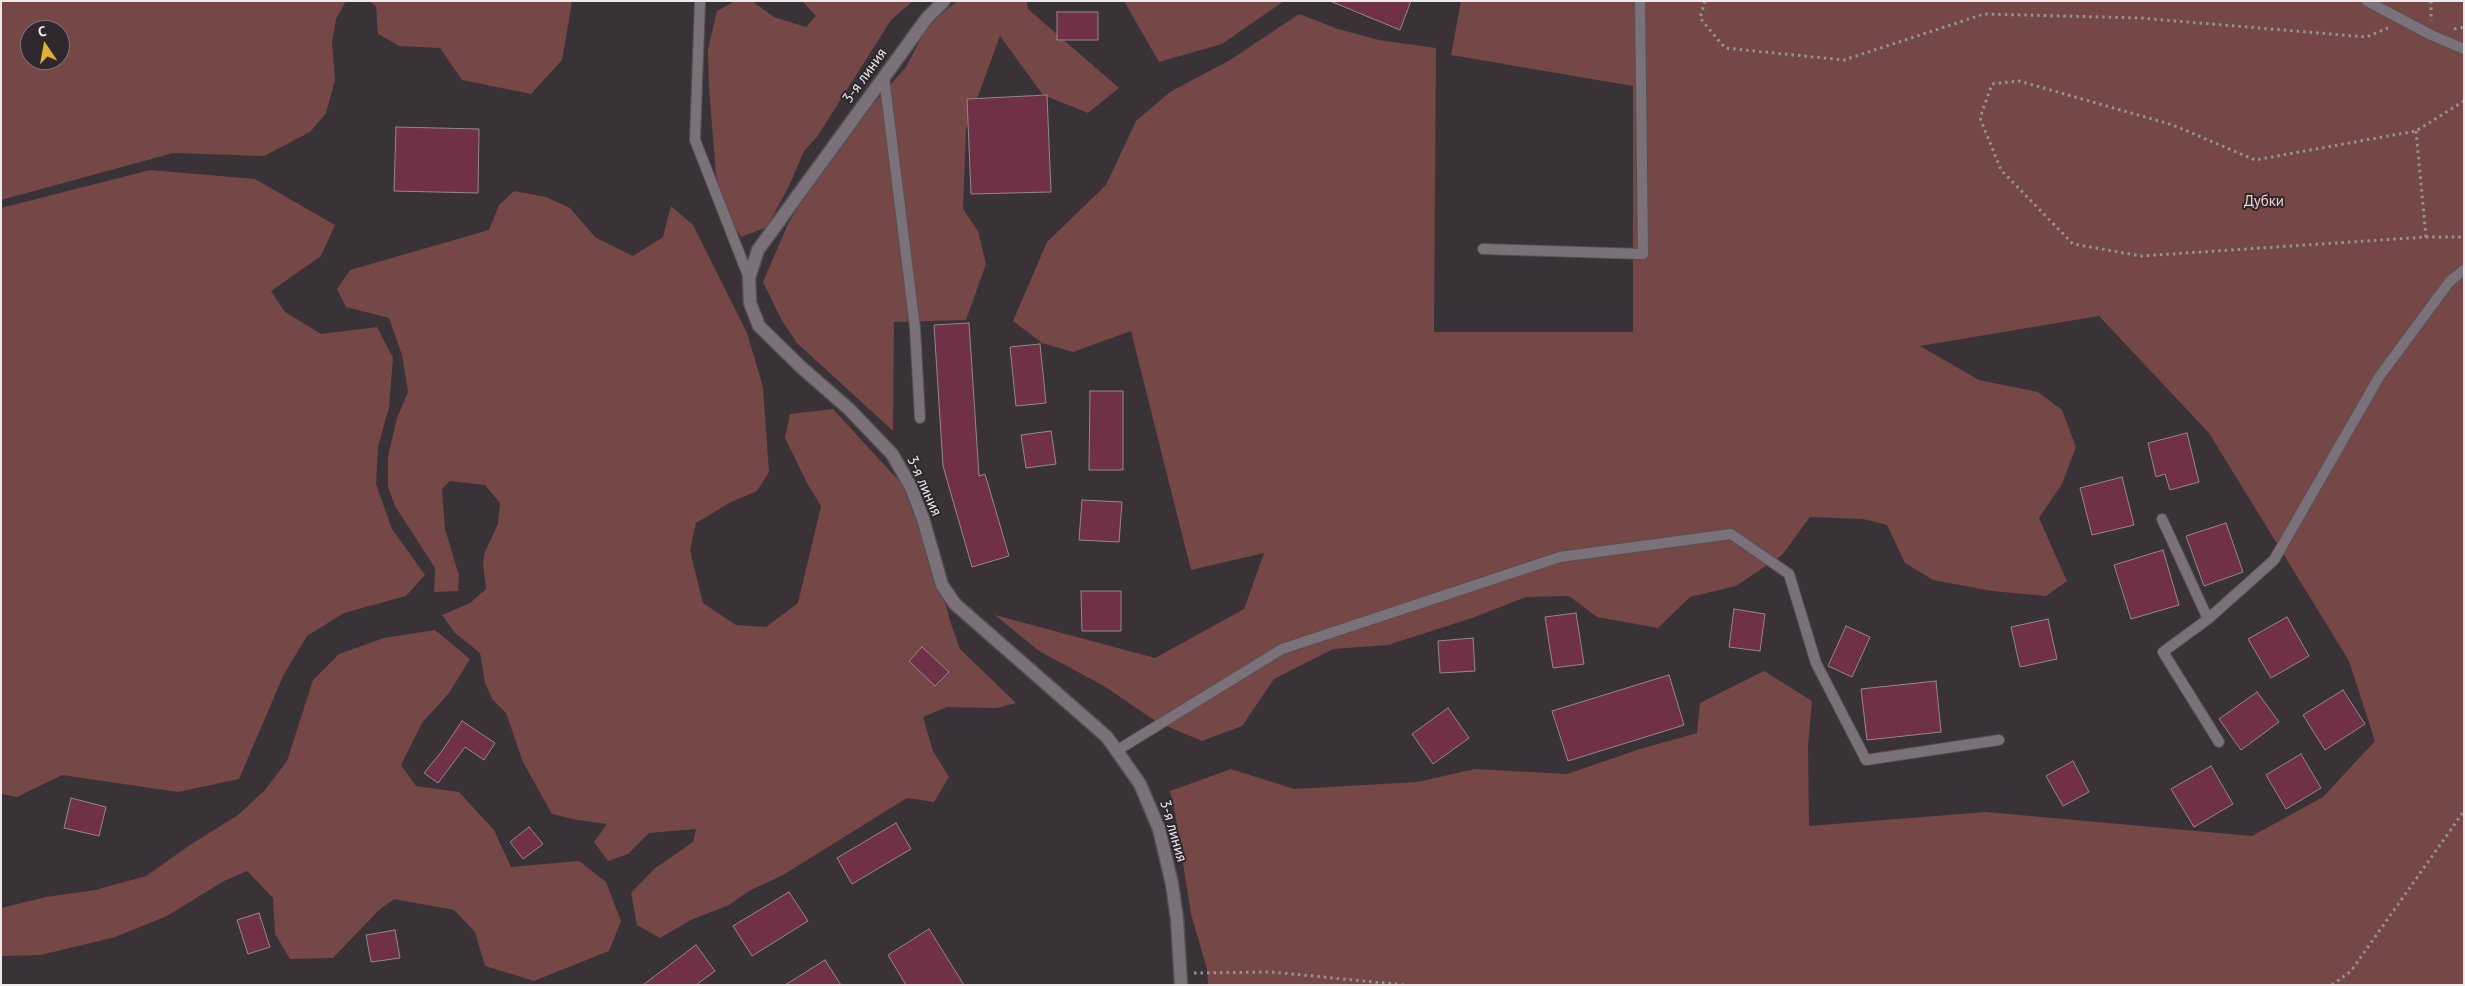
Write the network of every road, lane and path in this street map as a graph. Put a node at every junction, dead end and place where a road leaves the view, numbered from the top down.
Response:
1 (700, 1) edge
2 (944, 1) edge
3 (1640, 1) edge
4 (1705, 1) edge
5 (2367, 1) edge
6 (2405, 21) junction
7 (2464, 48) edge
8 (884, 77) junction
9 (2464, 101) edge
10 (2416, 131) junction
11 (2426, 237) junction
12 (2464, 237) edge
13 (1483, 249) dead end
14 (2464, 270) edge
15 (749, 278) junction
16 (920, 418) dead end
17 (2162, 519) dead end
18 (2208, 619) junction
19 (1999, 740) dead end
20 (2219, 742) dead end
21 (1116, 751) junction
22 (2464, 811) edge
23 (1181, 979) edge
24 (1405, 985) edge
25 (2332, 985) edge

1 - 15 lane
2 - 8 street, 3-я линия
3 - 13 lane
4 - 6 path
5 - 6 lane
6 - 7 lane
8 - 15 street, 3-я линия
8 - 16 lane
9 - 10 path
10 - 11 path
10 - 11 path
11 - 12 path
14 - 18 lane
15 - 21 street, 3-я линия
17 - 18 lane
18 - 20 lane
19 - 21 lane
21 - 23 street, 3-я линия
22 - 25 path
23 - 24 path

